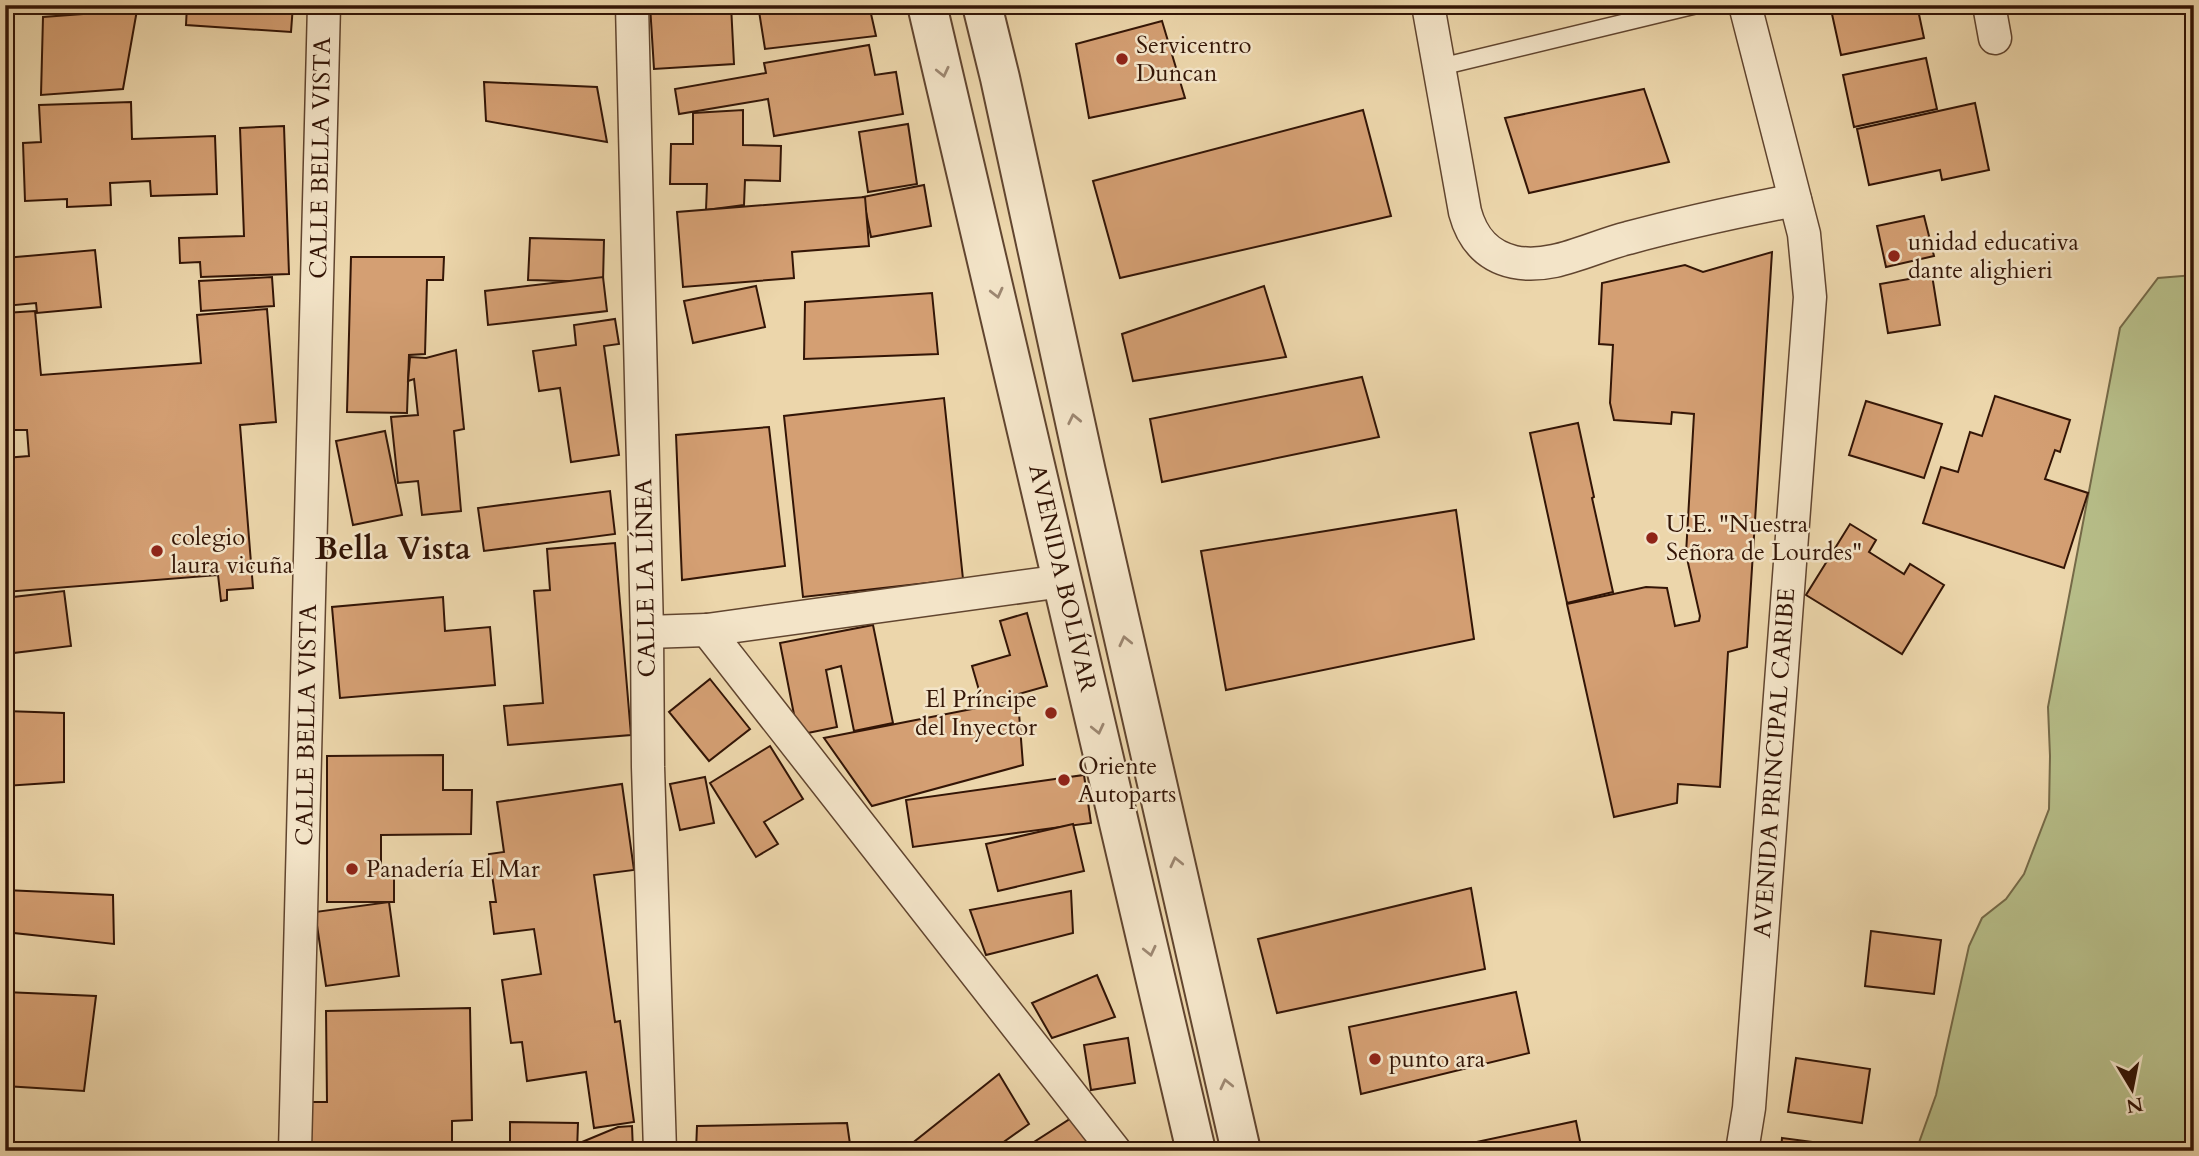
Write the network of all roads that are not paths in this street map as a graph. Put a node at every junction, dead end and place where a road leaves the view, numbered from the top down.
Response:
1 (324, 5) edge
2 (632, 5) edge
3 (927, 5) edge
4 (982, 5) edge
5 (1428, 5) edge
6 (1697, 5) edge
7 (1745, 5) edge
8 (1989, 5) edge
9 (1995, 38) dead end
10 (1440, 67) junction
11 (1795, 200) junction
12 (1063, 581) junction
13 (707, 630) junction
14 (647, 632) junction
15 (295, 1151) edge
16 (660, 1151) edge
17 (1115, 1151) edge
18 (1196, 1151) edge
19 (1241, 1151) edge
20 (1742, 1151) edge

1 - 15 street, CALLE BELLA VISTA
2 - 14 street, CALLE LA LÍNEA
3 -> 12 street, AVENIDA BOLÍVAR
19 -> 4 street, AVENIDA BOLÍVAR
5 - 10 street
6 - 10 lane
7 - 11 street, AVENIDA PRINCIPAL CARIBE
8 - 9 street
10 - 11 street
11 - 20 street, AVENIDA PRINCIPAL CARIBE
12 - 13 street
12 -> 18 street, AVENIDA BOLÍVAR
13 - 14 street
13 - 17 street
14 - 16 street, CALLE LA LÍNEA

